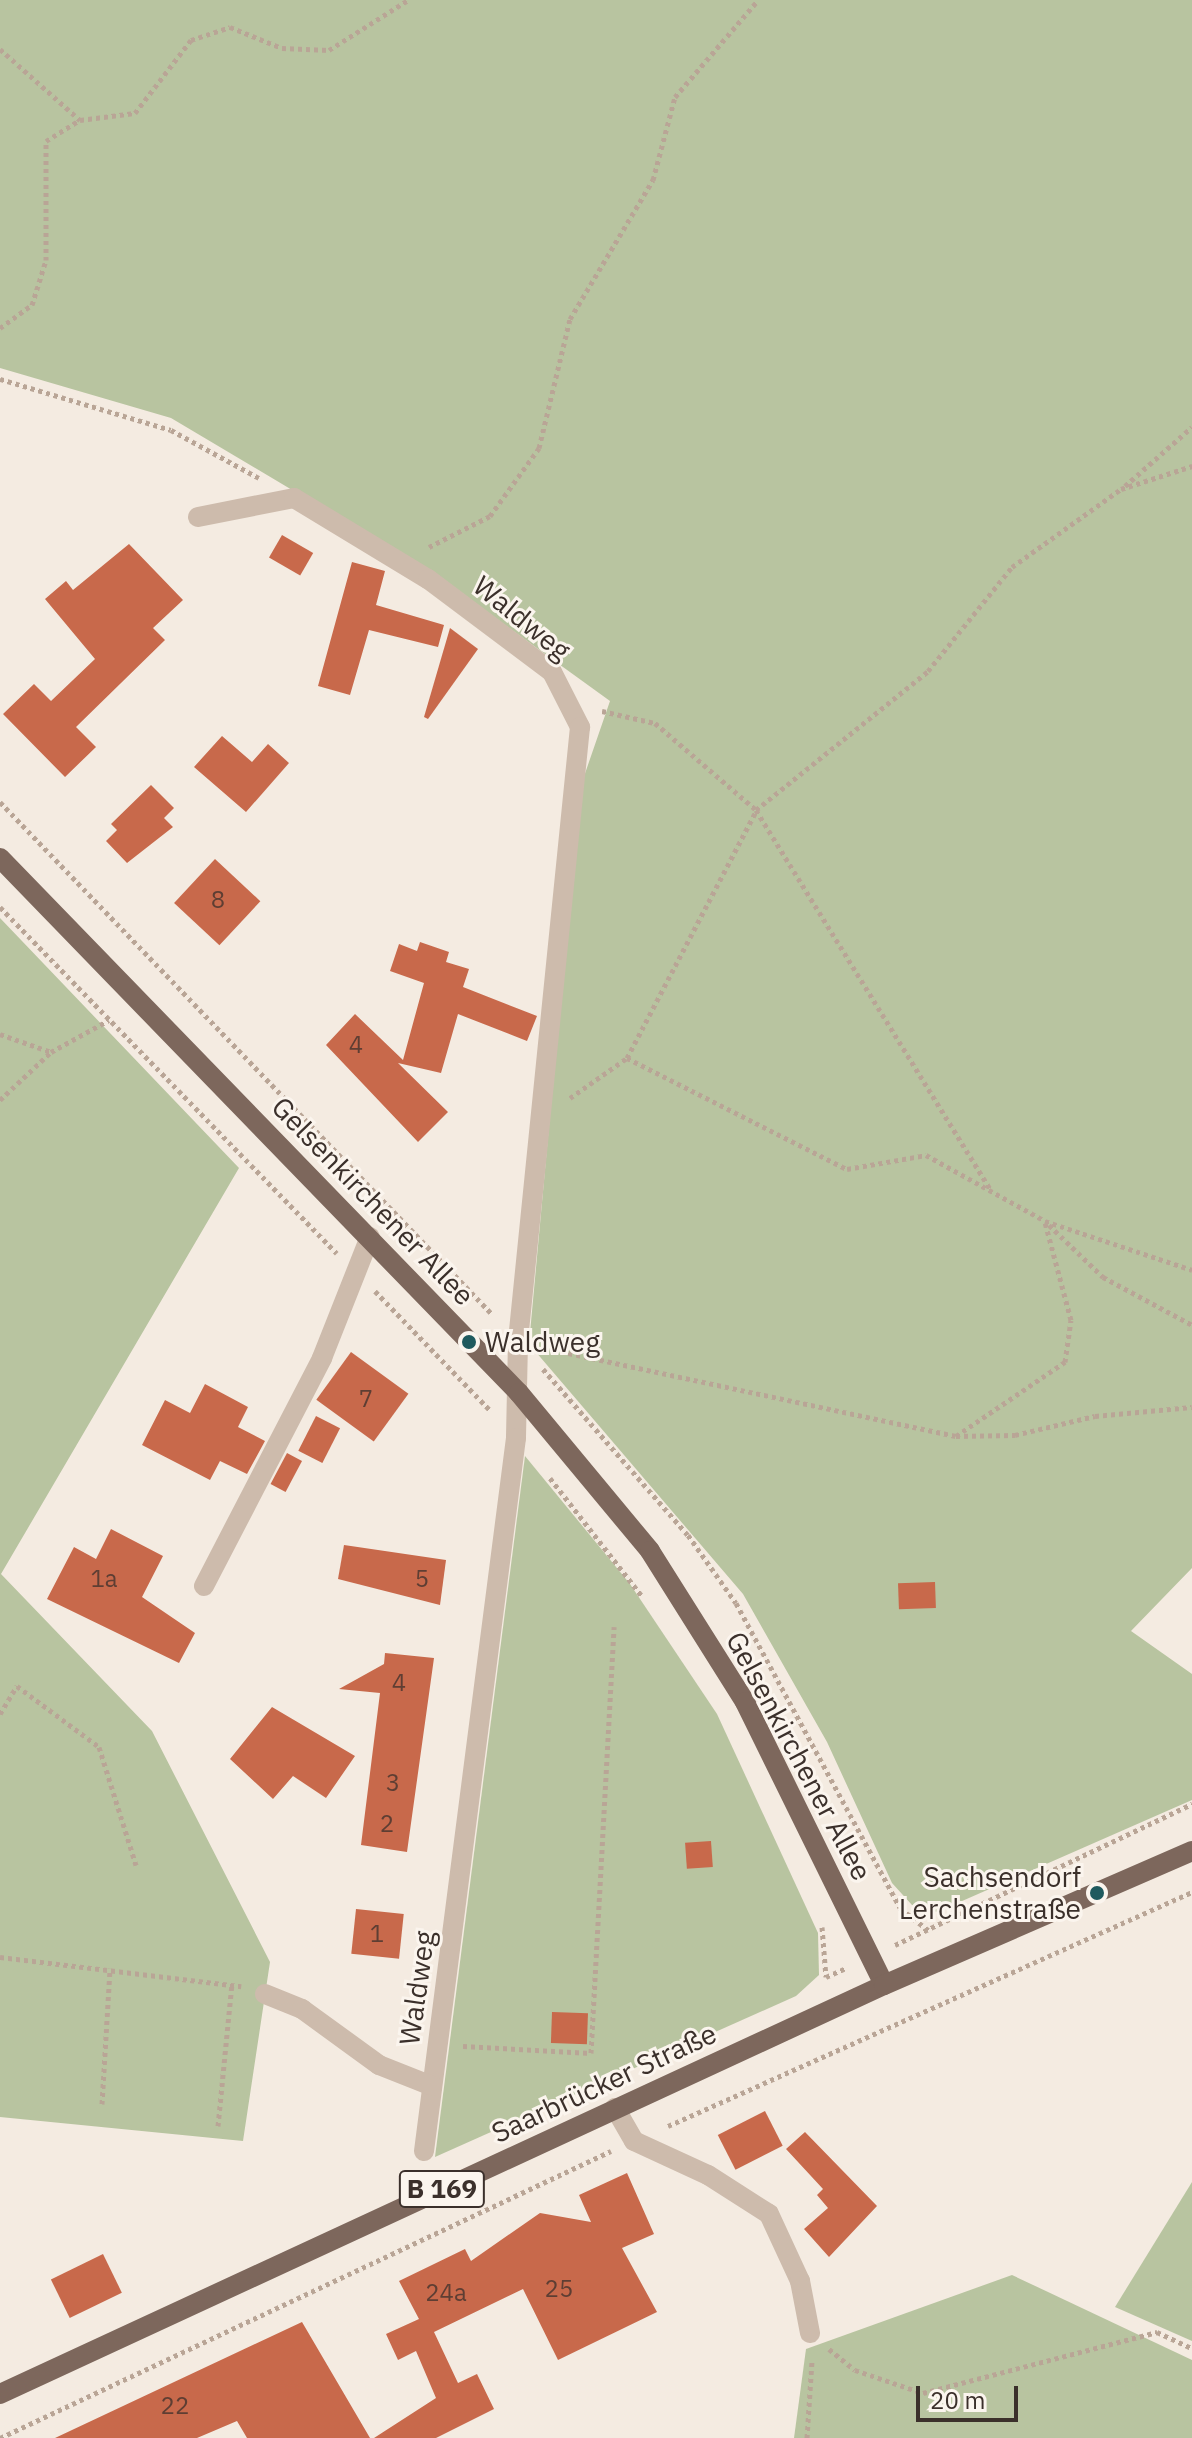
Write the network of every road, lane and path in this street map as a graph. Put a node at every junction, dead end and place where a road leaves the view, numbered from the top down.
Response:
1 (408, 0) edge
2 (758, 0) edge
3 (0, 49) edge
4 (80, 120) junction
5 (0, 328) edge
6 (0, 379) edge
7 (1192, 427) edge
8 (1192, 466) edge
9 (1121, 489) junction
10 (294, 498) junction
11 (198, 517) dead end
12 (400, 563) junction
13 (574, 704) junction
14 (756, 810) junction
15 (0, 858) edge
16 (0, 907) edge
17 (109, 1020) junction
18 (0, 1034) edge
19 (51, 1052) junction
20 (627, 1058) junction
21 (0, 1100) edge
22 (539, 1120) junction
23 (992, 1191) junction
24 (1045, 1221) junction
25 (370, 1237) junction
26 (354, 1270) junction
27 (1192, 1270) edge
28 (1192, 1325) edge
29 (518, 1341) junction
30 (519, 1393) junction
31 (1192, 1407) edge
32 (956, 1436) junction
33 (516, 1438) junction
34 (204, 1586) dead end
35 (650, 1607) dead end
36 (614, 1627) dead end
37 (0, 1714) edge
38 (1192, 1804) edge
39 (1192, 1851) edge
40 (136, 1865) dead end
41 (1192, 1892) edge
42 (818, 1918) dead end
43 (885, 1949) dead end
44 (0, 1957) edge
45 (856, 1963) dead end
46 (110, 1968) junction
47 (232, 1983) junction
48 (884, 1985) junction
49 (265, 1994) joint
50 (438, 2045) junction
51 (432, 2086) junction
52 (102, 2104) dead end
53 (615, 2108) junction
54 (218, 2126) dead end
55 (634, 2141) junction
56 (424, 2151) dead end
57 (810, 2333) junction
58 (1192, 2348) edge
59 (0, 2394) edge
60 (0, 2438) edge
61 (807, 2438) edge

1 - 4 path
2 - 12 path
3 - 4 path
4 - 5 path
6 - 10 path
7 - 9 path
8 - 9 path
9 - 14 path
10 - 11 street
10 - 12 street, Waldweg
12 - 13 street, Waldweg
13 - 14 path
13 - 22 street, Waldweg
14 - 20 path
14 - 23 path
15 - 25 main road, Gelsenkirchener Allee
16 - 17 path
17 - 19 path
17 - 26 path
18 - 19 path
19 - 21 path
20 - 22 path
20 - 23 path
22 - 29 street, Waldweg
23 - 24 path
24 - 27 path
24 - 28 path
24 - 32 path
25 - 26 street
25 - 30 main road, Gelsenkirchener Allee
26 - 33 path
26 - 34 street
29 - 30 street, Waldweg
29 - 32 path
30 - 33 street, Waldweg
30 - 48 main road, Gelsenkirchener Allee
31 - 32 path
33 - 35 path
33 - 50 street, Waldweg
36 - 50 path
37 - 40 path
38 - 43 path
39 - 48 main road, Saarbrücker Straße / B 169
41 - 55 path
42 - 45 path
44 - 46 path
46 - 47 path
46 - 52 path
47 - 49 path
47 - 54 path
48 - 53 main road, Saarbrücker Straße / B 169
49 - 51 street
50 - 51 street, Waldweg
51 - 56 street, Waldweg
53 - 55 street
53 - 59 main road, Saarbrücker Straße / B 169
55 - 57 street
55 - 60 path
57 - 58 path
57 - 61 path

